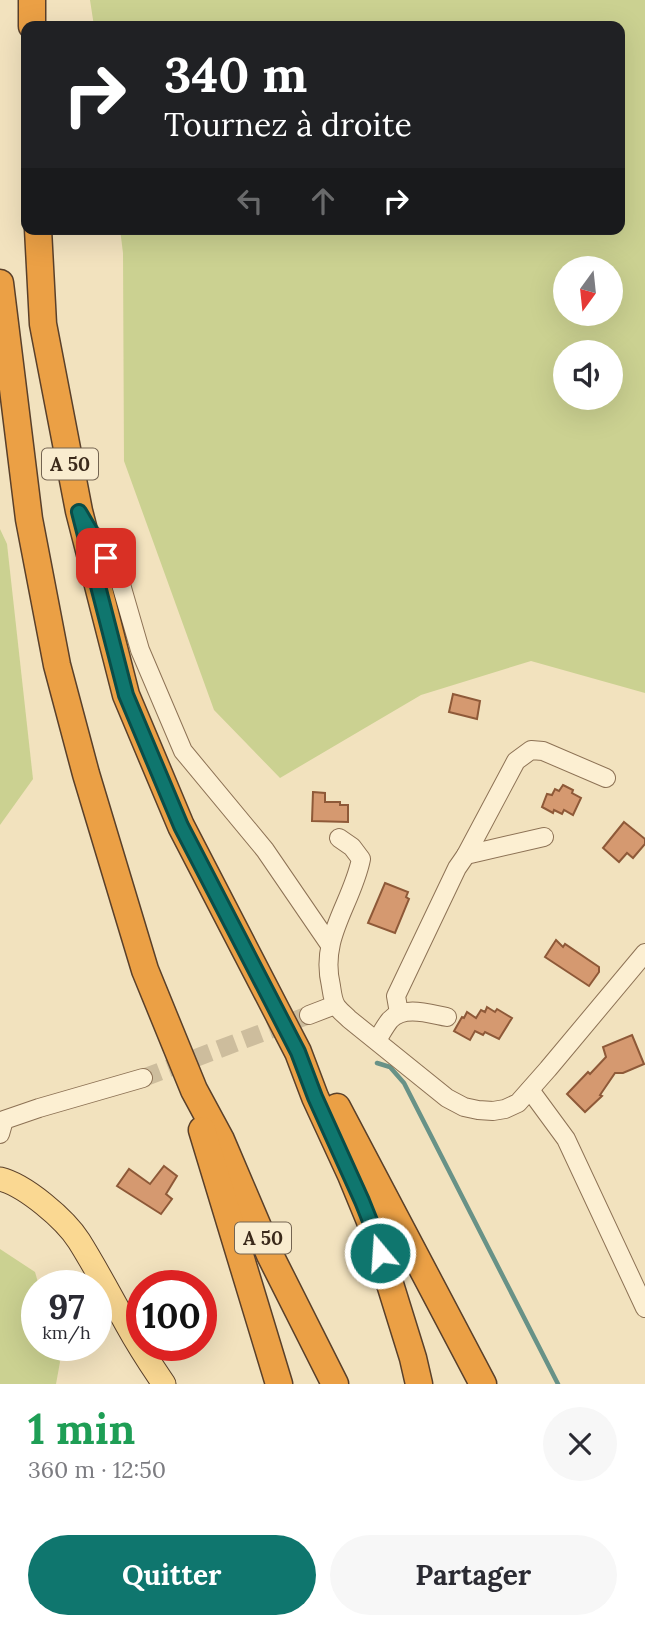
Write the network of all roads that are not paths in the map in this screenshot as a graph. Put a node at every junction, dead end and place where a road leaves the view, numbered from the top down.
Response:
1 (32, 0) edge
2 (32, 21) edge
3 (38, 235) edge
4 (0, 283) edge
5 (79, 512) junction
6 (606, 778) dead end
7 (544, 837) dead end
8 (339, 838) dead end
9 (466, 855) junction
10 (330, 945) junction
11 (645, 953) edge
12 (335, 1005) junction
13 (399, 1013) junction
14 (309, 1015) tunnel mouth
15 (447, 1017) dead end
16 (377, 1040) junction
17 (298, 1052) junction
18 (143, 1078) tunnel mouth
19 (194, 1090) junction
20 (530, 1090) junction
21 (0, 1134) edge
22 (0, 1179) edge
23 (645, 1308) edge
24 (164, 1384) edge
25 (279, 1384) edge
26 (335, 1384) edge
27 (419, 1384) edge
28 (483, 1384) edge

1 - 2 highway
3 - 5 highway, A 50
4 - 19 highway, A 50
5 - 10 street
5 - 17 highway, A 50
6 - 9 street
7 - 9 street
8 - 10 street
9 - 13 street
10 - 12 street
11 - 20 street
12 - 14 street
12 - 16 street
13 - 15 street
13 - 16 street
16 - 20 street
17 - 27 highway
17 - 28 highway, A 50
18 - 21 street
19 - 25 highway
19 - 26 highway, A 50
20 - 23 street
22 - 24 main road

